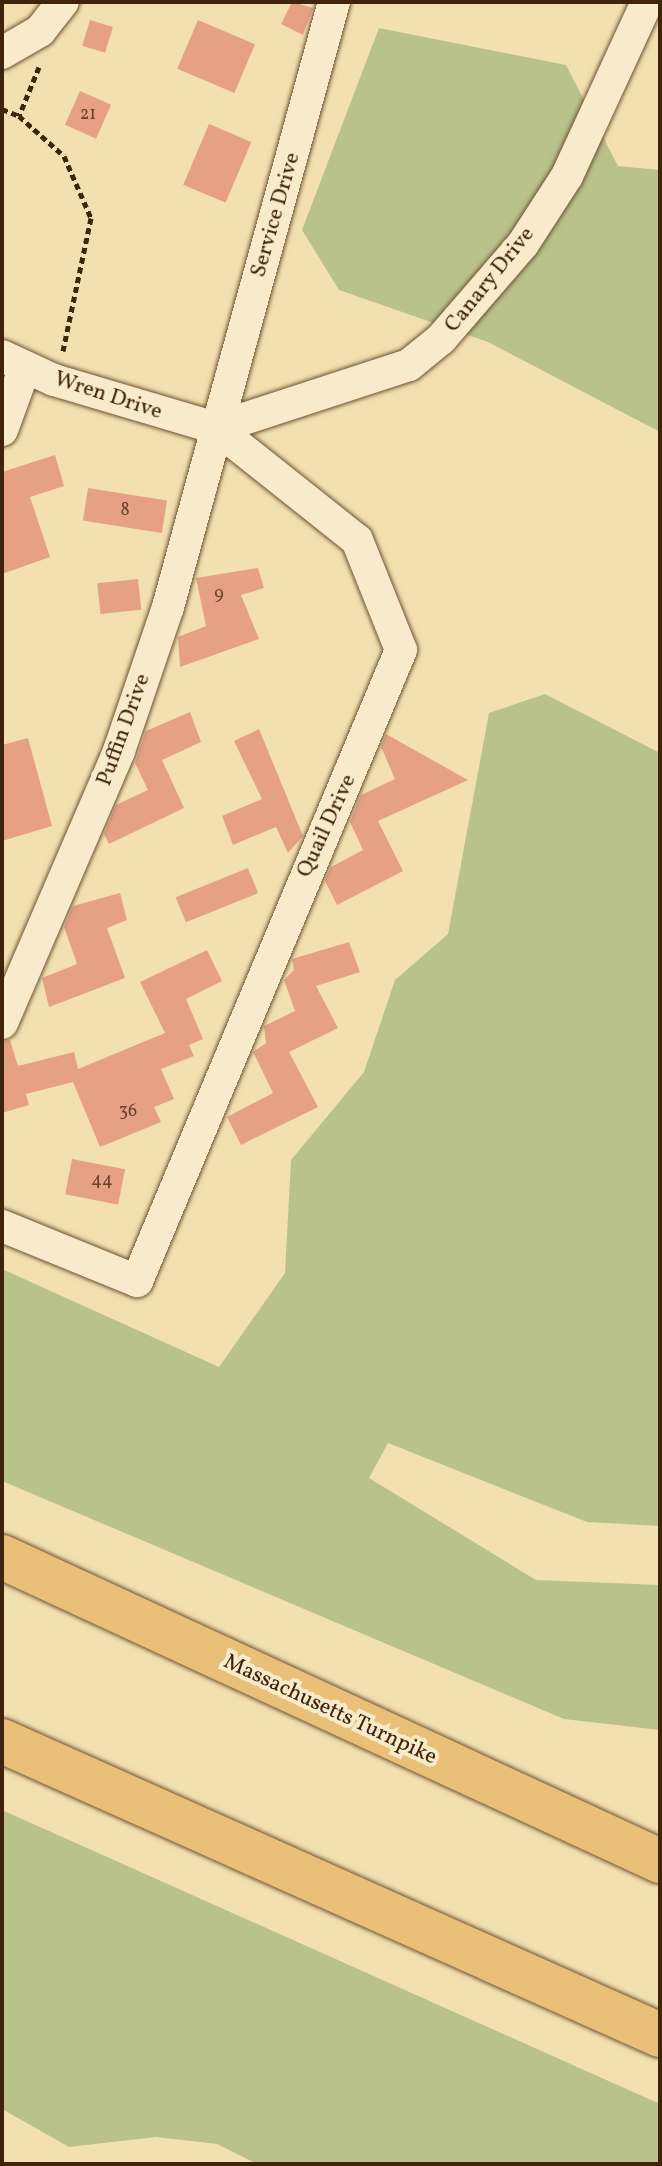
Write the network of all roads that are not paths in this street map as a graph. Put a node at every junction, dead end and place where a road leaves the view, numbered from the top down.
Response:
1 (334, 2) edge
2 (647, 2) edge
3 (58, 11) edge
4 (2, 53) edge
5 (27, 368) edge
6 (216, 428) junction
7 (2, 430) edge
8 (2, 1023) edge
9 (2, 1226) edge
10 (2, 1557) edge
11 (2, 1741) edge
12 (660, 1861) edge
13 (660, 2035) edge

1 - 6 street, Service Drive
2 - 6 street, Canary Drive
3 - 4 street
5 - 6 street, Wren Drive
5 - 7 street
6 - 8 street, Puffin Drive
6 - 9 street, Quail Drive
10 - 12 highway, Massachusetts Turnpike
11 - 13 highway

